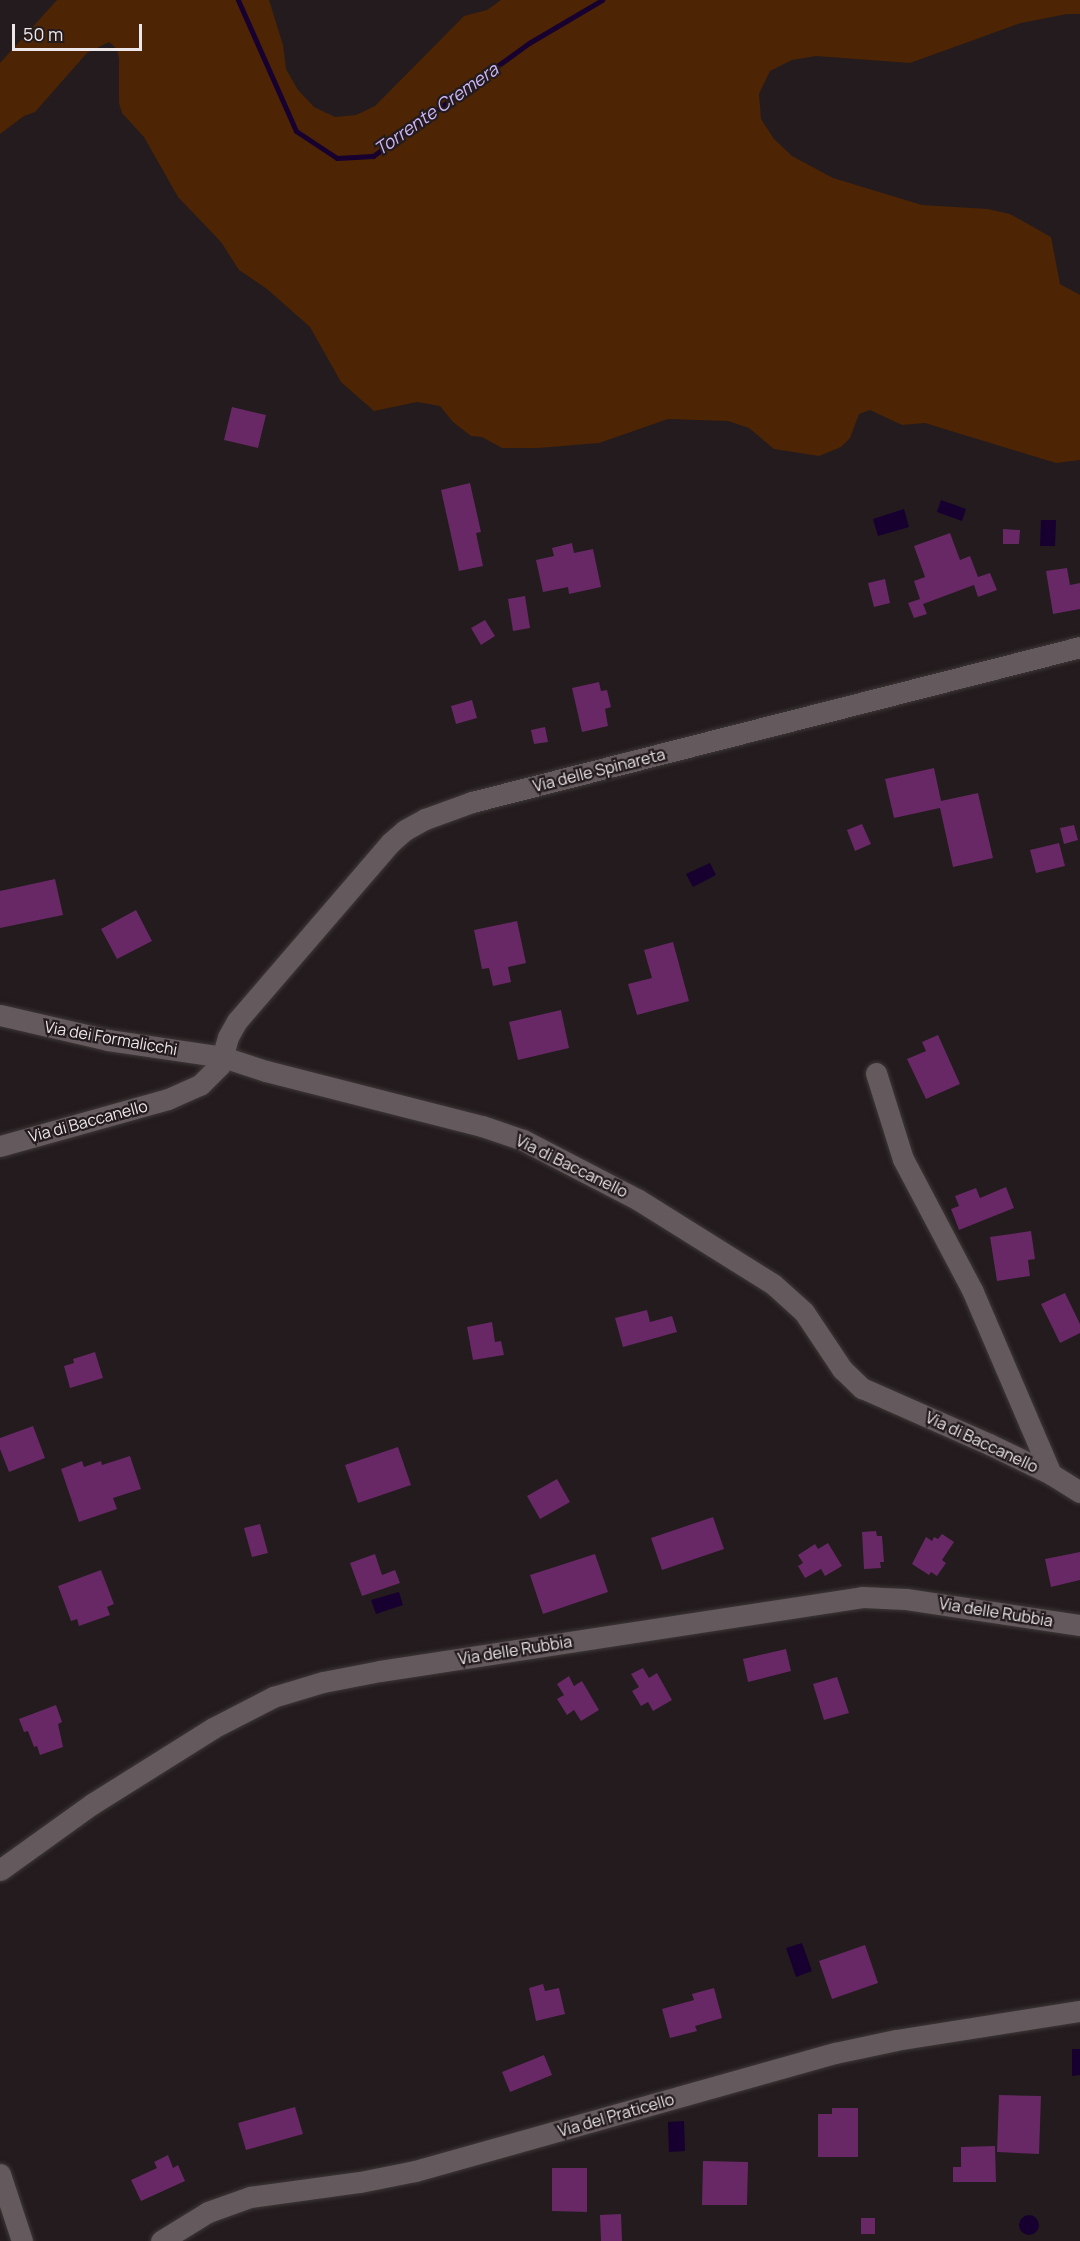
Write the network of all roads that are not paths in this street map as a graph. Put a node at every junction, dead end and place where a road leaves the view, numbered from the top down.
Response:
1 (1080, 647) edge
2 (0, 1015) edge
3 (223, 1057) junction
4 (876, 1073) dead end
5 (0, 1146) edge
6 (1051, 1474) junction
7 (1080, 1492) edge
8 (1080, 1625) edge
9 (0, 1870) edge
10 (1080, 2011) edge
11 (0, 2174) edge
12 (22, 2241) edge
13 (161, 2241) edge

1 - 3 street, Via delle Spinareta
2 - 3 street, Via dei Formalicchi
3 - 5 street, Via di Baccanello
3 - 6 street, Via di Baccanello
4 - 6 street
6 - 7 street, Via di Baccanello
8 - 9 street, Via delle Rubbia
10 - 13 street, Via del Praticello
11 - 12 street

